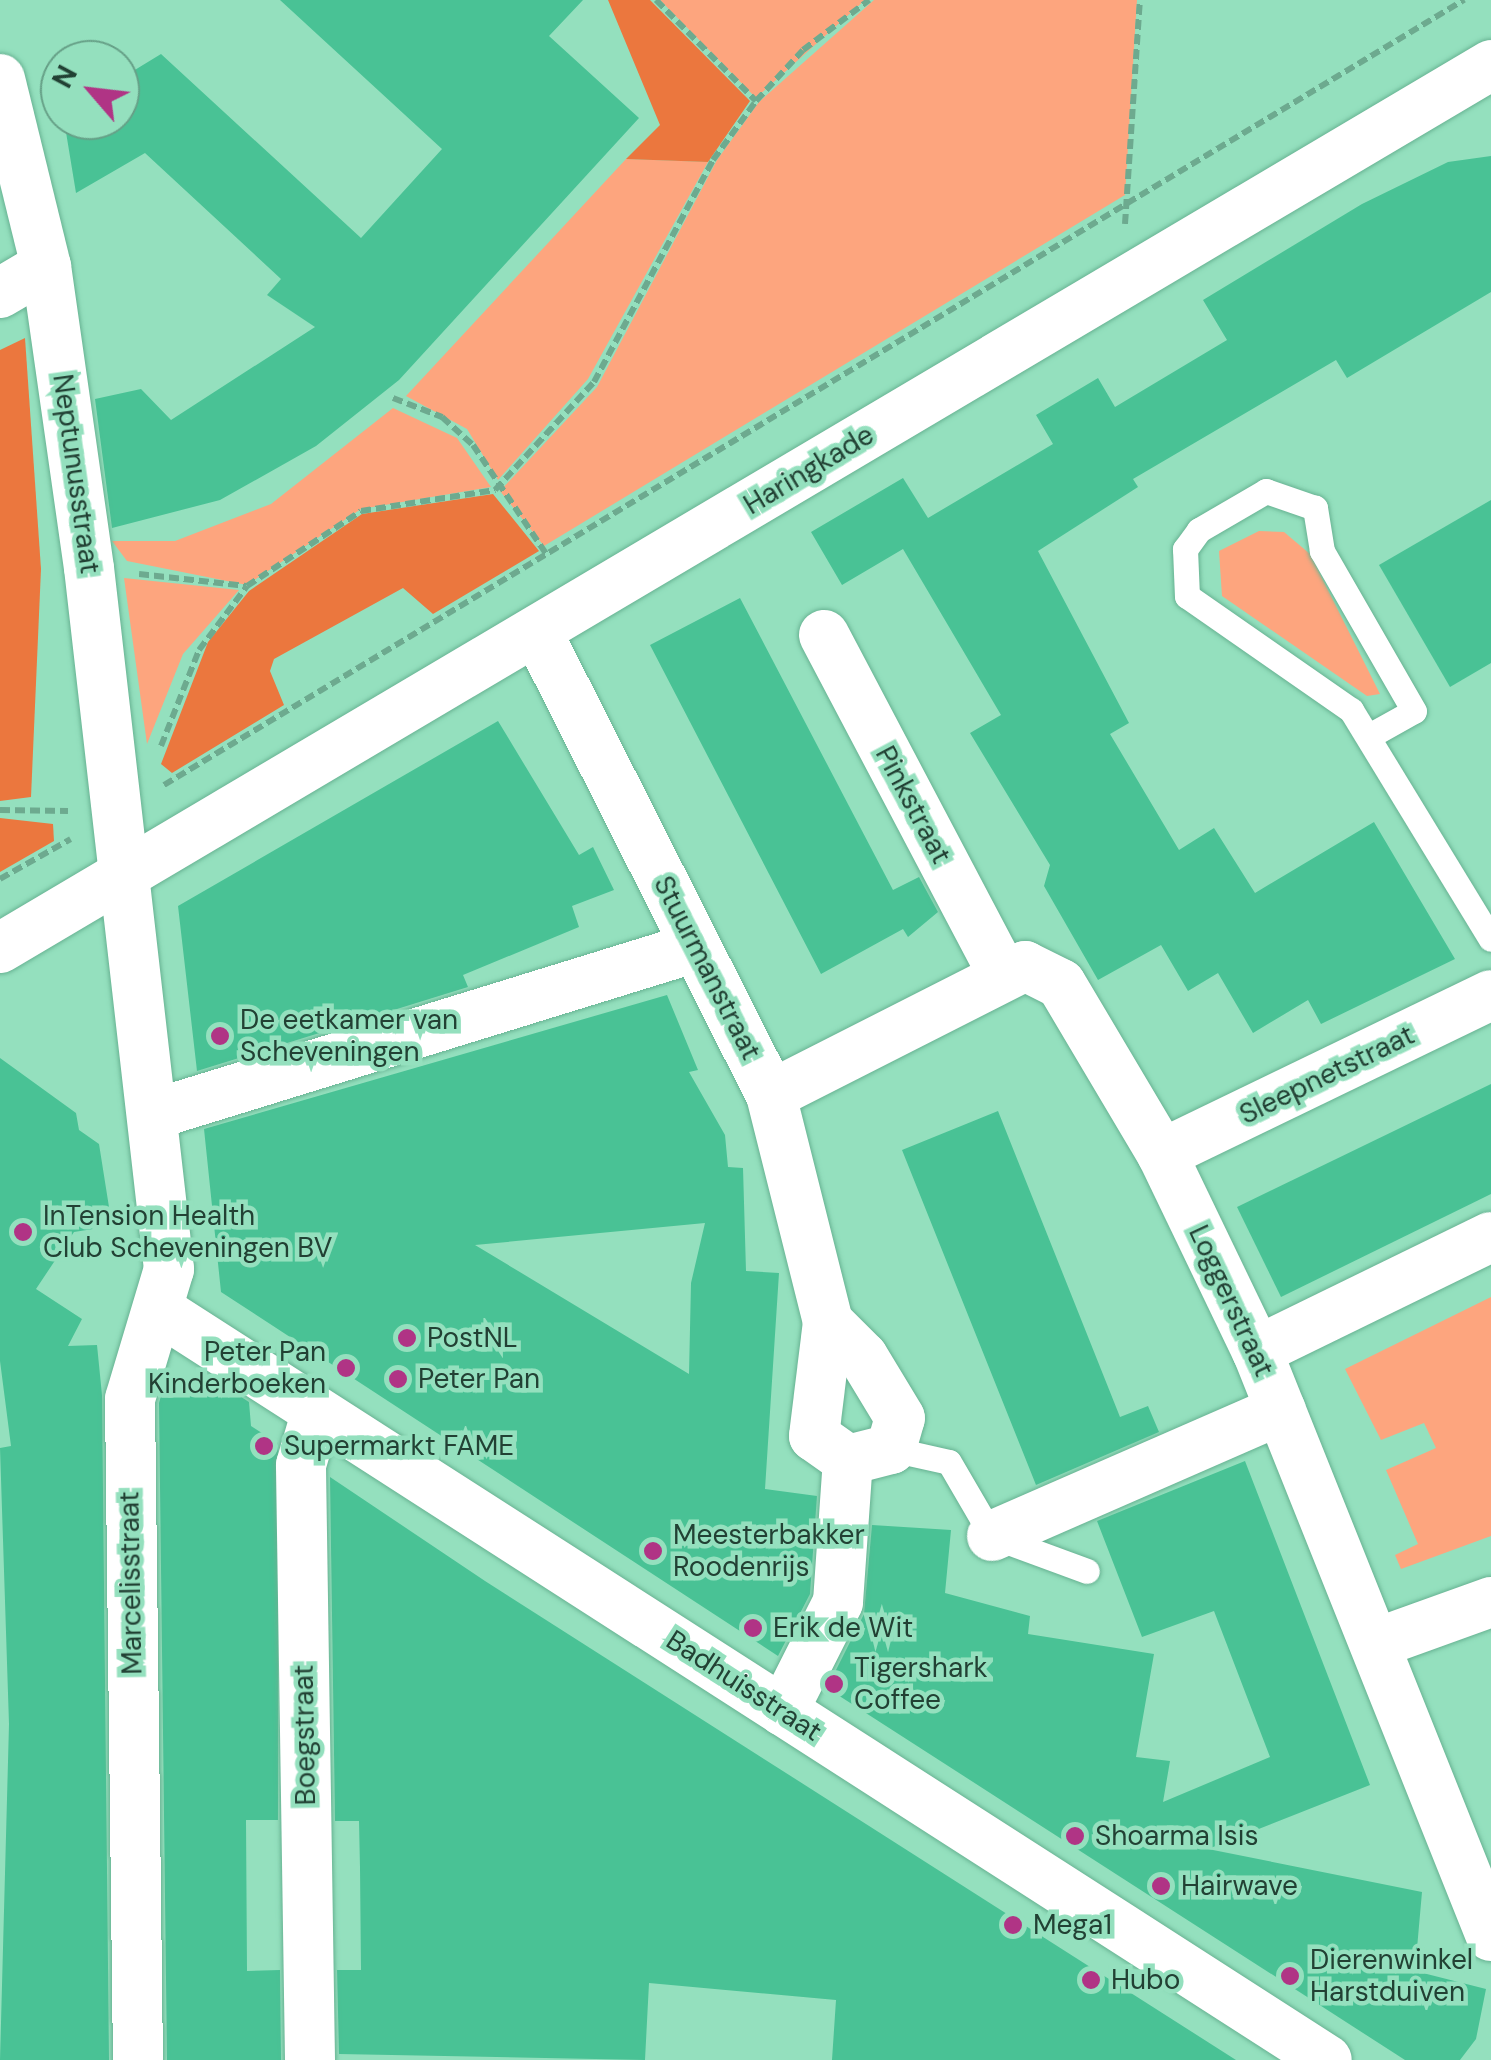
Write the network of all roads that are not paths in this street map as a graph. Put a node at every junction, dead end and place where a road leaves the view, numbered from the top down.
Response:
1 (1491, 65) edge
2 (0, 78) edge
3 (46, 266) junction
4 (0, 293) edge
5 (536, 632) junction
6 (824, 635) dead end
7 (1369, 736) junction
8 (128, 875) junction
9 (1491, 939) edge
10 (696, 947) junction
11 (0, 948) edge
12 (1003, 974) junction
13 (1491, 996) edge
14 (771, 1095) junction
15 (155, 1114) junction
16 (1162, 1154) junction
17 (1491, 1236) edge
18 (162, 1312) junction
19 (828, 1322) junction
20 (1257, 1352) junction
21 (1280, 1410) junction
22 (316, 1414) junction
23 (869, 1455) junction
24 (992, 1536) junction
25 (1087, 1571) dead end
26 (1491, 1602) edge
27 (1380, 1642) junction
28 (783, 1711) junction
29 (1491, 1936) edge
30 (138, 2060) edge
31 (310, 2060) edge
32 (1327, 2060) edge

1 - 5 street, Haringkade
2 - 3 street, Neptunusstraat
3 - 4 street
3 - 8 street, Neptunusstraat
5 - 8 street, Haringkade
5 - 10 street, Stuurmanstraat
6 - 12 street, Pinkstraat
7 - 7 lane
7 - 9 lane
8 - 11 street, Haringkade
8 - 15 street, Marcelisstraat
10 - 14 street, Stuurmanstraat
10 - 15 street
12 - 14 street
12 - 16 street, Loggerstraat
13 - 16 street, Sleepnetstraat
14 - 19 street, Stuurmanstraat
15 - 18 street, Marcelisstraat
16 - 20 street, Loggerstraat
17 - 20 street
18 - 22 street, Badhuisstraat
18 - 30 street, Marcelisstraat
19 - 23 street
19 - 23 street, Stuurmanstraat
20 - 21 street, Loggerstraat
21 - 24 street
21 - 27 street, Loggerstraat
22 - 28 street, Badhuisstraat
22 - 31 street, Boegstraat
23 - 24 lane
23 - 28 street
24 - 25 lane
26 - 27 street
27 - 29 street, Loggerstraat
28 - 32 street, Badhuisstraat

